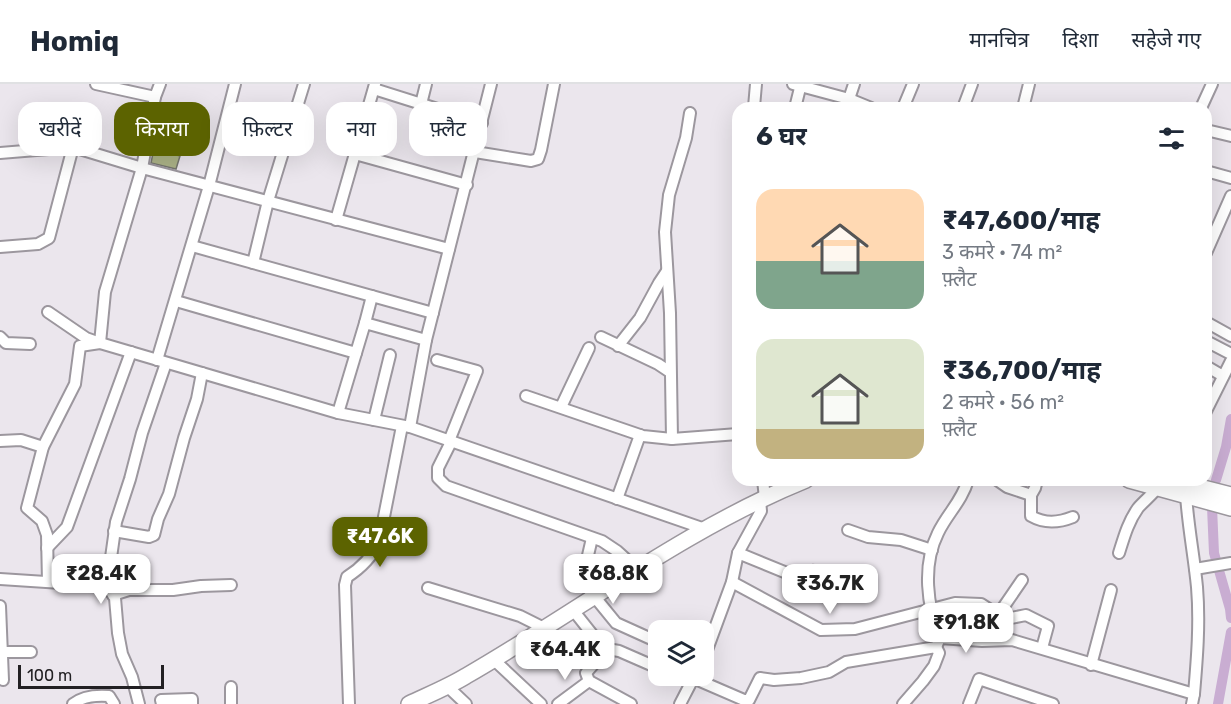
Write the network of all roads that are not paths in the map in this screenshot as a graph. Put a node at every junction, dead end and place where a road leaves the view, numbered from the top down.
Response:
1 (96, 84) edge
2 (160, 84) edge
3 (235, 84) edge
4 (304, 84) edge
5 (426, 84) edge
6 (491, 84) edge
7 (554, 84) edge
8 (756, 84) edge
9 (854, 84) edge
10 (913, 84) edge
11 (972, 84) edge
12 (1029, 84) edge
13 (1212, 84) edge
14 (798, 85) edge
15 (375, 87) edge
16 (155, 97) junction
17 (842, 101) edge
18 (371, 102) edge
19 (416, 102) edge
20 (422, 102) edge
21 (487, 102) edge
22 (754, 102) edge
23 (796, 102) edge
24 (906, 102) edge
25 (965, 102) edge
26 (1024, 102) edge
27 (1204, 102) edge
28 (690, 113) dead end
29 (1212, 131) edge
30 (1231, 136) edge
31 (18, 152) edge
32 (0, 153) edge
33 (487, 154) edge
34 (71, 156) edge
35 (102, 156) edge
36 (354, 156) edge
37 (362, 156) edge
38 (474, 156) edge
39 (142, 168) junction
40 (1212, 173) edge
41 (1231, 178) edge
42 (466, 185) junction
43 (209, 186) junction
44 (1231, 195) edge
45 (268, 201) junction
46 (336, 220) junction
47 (1212, 245) edge
48 (192, 246) junction
49 (0, 247) edge
50 (449, 249) junction
51 (253, 263) junction
52 (667, 271) junction
53 (372, 296) junction
54 (176, 302) junction
55 (48, 312) dead end
56 (433, 313) junction
57 (365, 322) junction
58 (1212, 325) edge
59 (1231, 336) edge
60 (0, 337) edge
61 (601, 337) dead end
62 (426, 340) junction
63 (100, 343) junction
64 (30, 344) dead end
65 (1212, 344) edge
66 (618, 346) junction
67 (589, 348) dead end
68 (131, 352) junction
69 (356, 353) junction
70 (390, 354) dead end
71 (1231, 354) edge
72 (437, 360) dead end
73 (1231, 361) edge
74 (161, 362) junction
75 (1212, 370) edge
76 (670, 372) junction
77 (202, 373) junction
78 (1223, 376) junction
79 (1212, 390) edge
80 (526, 396) dead end
81 (561, 407) junction
82 (338, 413) junction
83 (374, 420) junction
84 (406, 427) junction
85 (732, 434) edge
86 (640, 435) junction
87 (672, 439) junction
88 (0, 441) edge
89 (450, 441) junction
90 (43, 447) junction
91 (763, 486) edge
92 (779, 486) edge
93 (966, 486) edge
94 (1006, 486) edge
95 (1036, 486) edge
96 (1151, 486) edge
97 (1187, 486) edge
98 (1158, 488) junction
99 (1205, 494) junction
100 (1031, 495) junction
101 (1186, 495) junction
102 (617, 499) junction
103 (763, 499) junction
104 (1229, 501) edge
105 (1072, 517) dead end
106 (705, 529) junction
107 (848, 530) dead end
108 (114, 531) junction
109 (592, 538) junction
110 (47, 548) junction
111 (932, 550) junction
112 (738, 553) junction
113 (1119, 553) dead end
114 (1230, 563) edge
115 (1195, 569) junction
116 (638, 570) junction
117 (0, 579) edge
118 (1022, 580) dead end
119 (48, 582) junction
120 (732, 582) junction
121 (231, 585) dead end
122 (428, 588) dead end
123 (839, 589) dead end
124 (1111, 590) dead end
125 (110, 591) junction
126 (595, 596) junction
127 (0, 606) edge
128 (573, 610) junction
129 (933, 610) junction
130 (998, 615) junction
131 (544, 628) junction
132 (714, 631) edge
133 (648, 637) edge
134 (938, 642) junction
135 (607, 648) junction
136 (1042, 648) junction
137 (2, 652) junction
138 (32, 652) dead end
139 (494, 659) junction
140 (648, 664) edge
141 (1091, 665) junction
142 (3, 680) dead end
143 (589, 681) junction
144 (447, 686) junction
145 (689, 686) edge
146 (712, 686) edge
147 (231, 687) dead end
148 (1193, 699) edge
149 (752, 702) edge
150 (909, 702) edge
151 (73, 704) edge
152 (114, 704) edge
153 (139, 704) edge
154 (162, 704) edge
155 (192, 704) edge
156 (231, 704) edge
157 (350, 704) edge
158 (408, 704) edge
159 (466, 704) edge
160 (541, 704) edge
161 (558, 704) edge
162 (631, 704) edge
163 (680, 704) edge
164 (969, 704) edge
165 (1053, 704) edge

1 - 16 street
2 - 16 street
3 - 43 street
4 - 45 street
5 - 20 street
6 - 21 street
7 - 33 street
8 - 22 street
9 - 17 street
10 - 24 street
11 - 25 street
12 - 26 street
13 - 27 street
14 - 17 street
14 - 23 street
15 - 18 street
15 - 19 street
16 - 39 street
28 - 52 street
29 - 30 street
31 - 32 street
34 - 49 street
35 - 39 street
36 - 46 street
37 - 42 street
38 - 42 street
39 - 43 street
39 - 63 street
40 - 41 street
42 - 50 street
43 - 45 street
43 - 48 street
44 - 47 street
45 - 46 street
45 - 51 street
46 - 50 street
48 - 51 street
48 - 54 street
50 - 56 street
51 - 53 street
52 - 66 street
52 - 76 street
53 - 56 street
53 - 57 street
54 - 69 street
54 - 74 street
55 - 63 street
56 - 62 street
57 - 62 street
57 - 69 street
58 - 59 street
60 - 64 street
61 - 66 street
62 - 84 street
63 - 68 street
63 - 90 street
65 - 71 street
66 - 76 street
67 - 81 street
68 - 74 street
68 - 110 street
69 - 82 street
70 - 83 street
72 - 89 street
73 - 78 street
74 - 77 street
74 - 108 street
75 - 78 street
76 - 87 street
77 - 82 street
77 - 108 street
78 - 79 street
80 - 81 street
81 - 86 street
82 - 83 street
83 - 84 street
84 - 89 street
84 - 157 street
85 - 87 street
86 - 87 street
86 - 102 street
88 - 90 street
89 - 102 street
89 - 109 street
90 - 110 street
91 - 103 street
92 - 103 main road
93 - 111 street
94 - 100 street
95 - 100 street
96 - 98 main road
97 - 99 main road
98 - 101 main road
98 - 113 street
99 - 101 main road
99 - 104 main road
100 - 105 street
101 - 115 street
102 - 106 street
103 - 106 main road
103 - 112 street
106 - 116 main road
107 - 111 street
108 - 125 street
109 - 116 street
109 - 126 street
110 - 119 street
111 - 129 street
112 - 120 street
112 - 123 street
114 - 115 street
115 - 148 street
116 - 126 main road
117 - 119 street
118 - 130 street
119 - 125 street
120 - 129 street
120 - 132 street
121 - 125 street
122 - 131 street
124 - 141 street
125 - 153 street
126 - 128 main road
126 - 133 street
127 - 137 street
128 - 131 main road
128 - 135 street
129 - 130 street
129 - 134 street
130 - 136 street
131 - 139 main road
134 - 136 street
134 - 149 street
134 - 150 street
135 - 140 street
135 - 143 street
136 - 141 street
137 - 138 street
137 - 142 street
139 - 144 main road
139 - 160 street
141 - 148 street
143 - 161 street
143 - 162 street
144 - 158 main road
144 - 159 street
145 - 163 street
146 - 149 street
147 - 156 street
151 - 152 street
154 - 155 street
164 - 165 street

